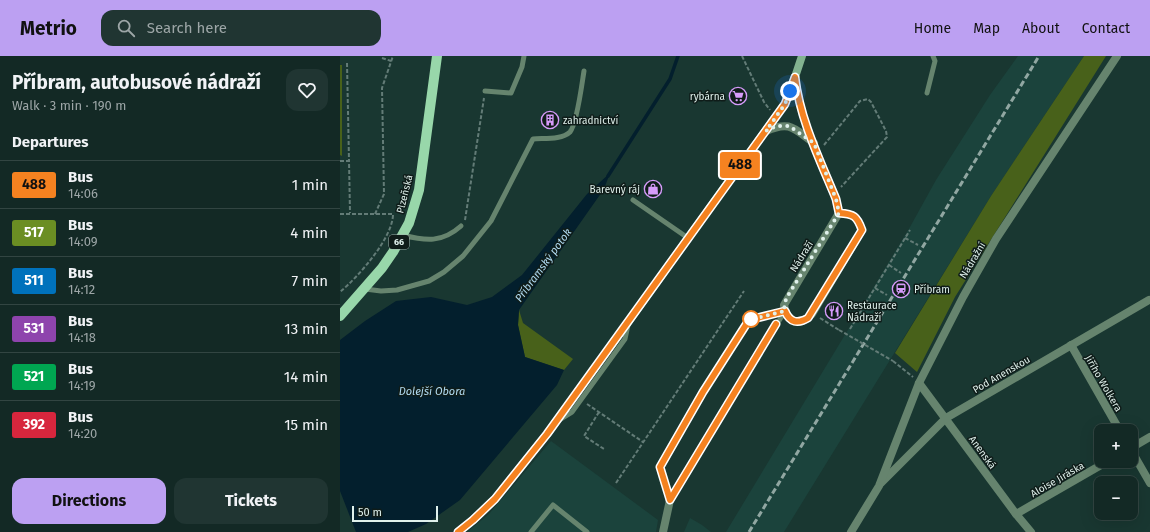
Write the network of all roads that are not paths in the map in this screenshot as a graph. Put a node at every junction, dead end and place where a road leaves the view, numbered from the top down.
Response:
1 (437, 56) edge
2 (524, 56) edge
3 (802, 56) edge
4 (932, 56) edge
5 (1117, 56) edge
6 (584, 71) dead end
7 (795, 77) junction
8 (485, 91) road end
9 (927, 93) dead end
10 (766, 131) junction
11 (814, 143) junction
12 (633, 200) dead end
13 (839, 213) junction
14 (461, 226) road end
15 (402, 235) junction
16 (688, 238) junction
17 (365, 289) junction
18 (1149, 300) edge
19 (785, 311) junction
20 (340, 316) edge
21 (629, 321) junction
22 (1071, 345) junction
23 (919, 383) junction
24 (946, 418) junction
25 (555, 423) junction
26 (1116, 424) edge
27 (1150, 437) edge
28 (1138, 445) edge
29 (1138, 462) edge
30 (1096, 468) edge
31 (1150, 483) edge
32 (879, 486) junction
33 (670, 500) junction
34 (1016, 514) junction
35 (458, 532) edge
36 (531, 532) edge
37 (587, 532) edge
38 (663, 532) edge
39 (851, 532) edge
40 (1031, 532) edge

1 - 15 main road, Plzeňská / 66
2 - 8 lane
3 - 7 street
4 - 9 lane
5 - 23 street, Nádražní
6 - 17 lane
7 - 10 street
7 - 11 street
10 - 11 street
10 - 16 street
11 - 13 street
12 - 16 lane
13 - 19 street, Nádraží
13 - 19 street
14 - 15 lane
15 - 17 main road, Plzeňská / 66
16 - 21 street
17 - 20 main road, Plzeňská / 66
18 - 22 street, Pod Anenskou
19 - 33 lane, Nádraží
19 - 33 lane
21 - 25 street
21 - 25 lane
22 - 24 street, Pod Anenskou
22 - 26 street, Jiřího Wolkera
23 - 24 street, Anenská
23 - 32 street, Nádražní
24 - 32 street, Pod Anenskou
24 - 34 street, Anenská
25 - 35 street
27 - 28 street
29 - 31 street
30 - 34 street, Aloise Jiráska
32 - 39 street, Nádražní
33 - 38 street
34 - 40 street, Anenská
36 - 37 lane

